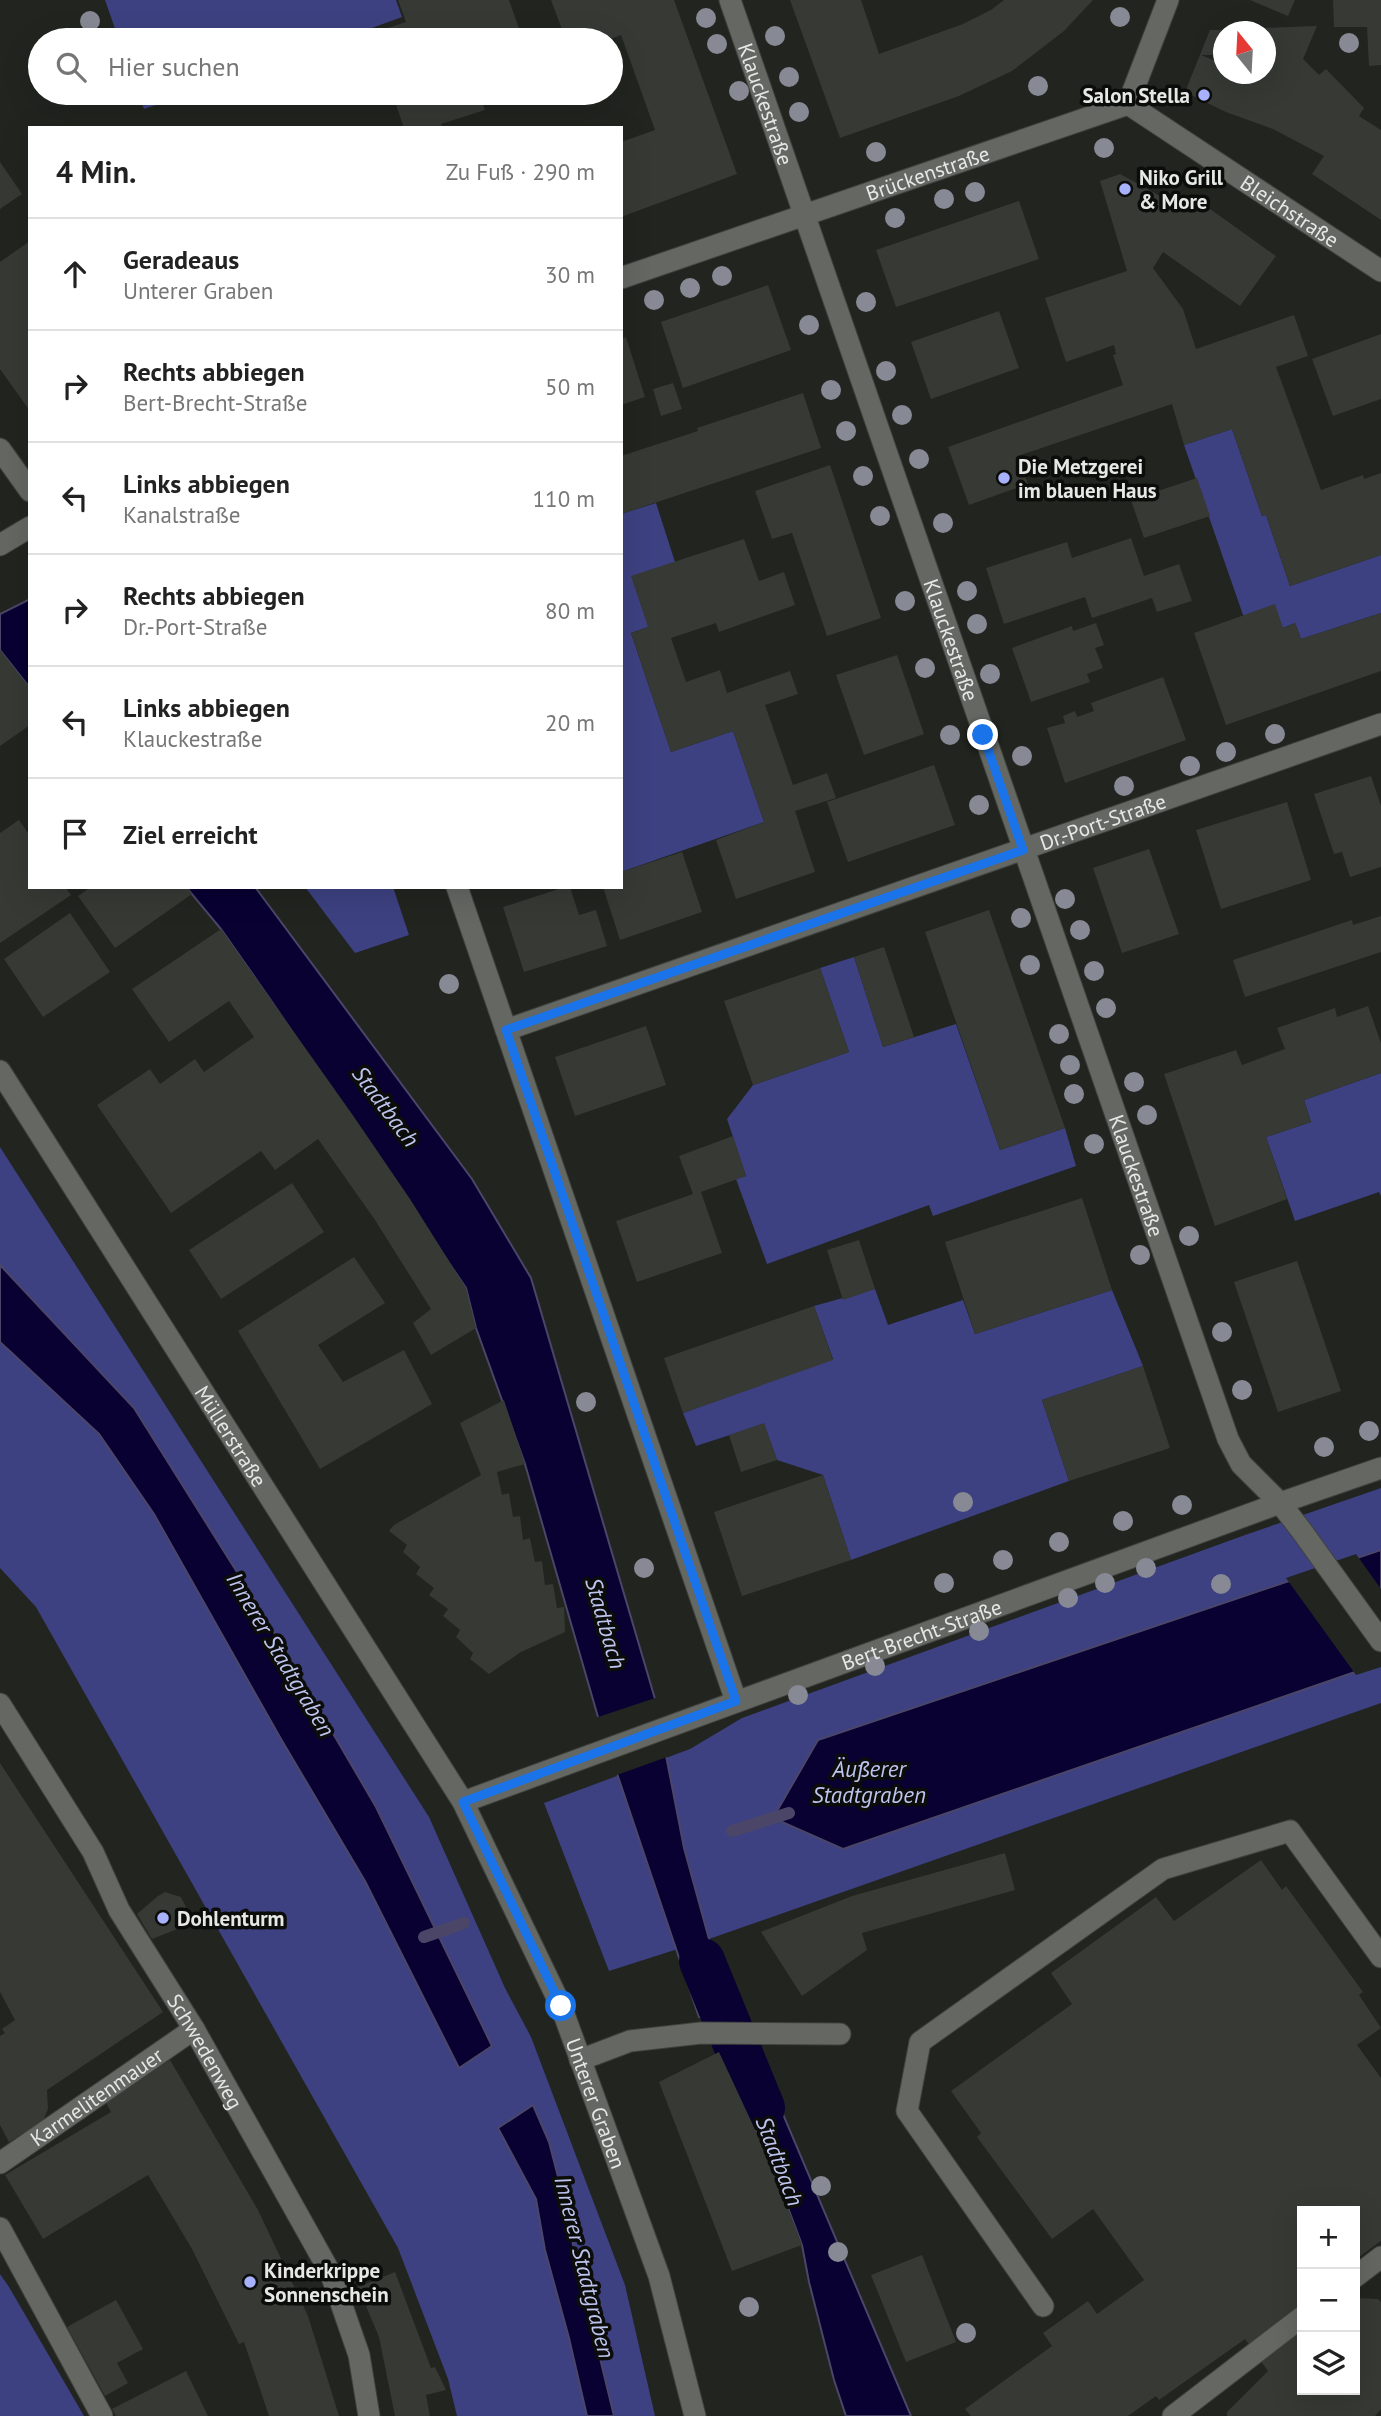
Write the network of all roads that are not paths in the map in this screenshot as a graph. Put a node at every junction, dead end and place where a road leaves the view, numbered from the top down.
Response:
1 (730, 0) edge
2 (1168, 0) edge
3 (1128, 104) junction
4 (803, 215) junction
5 (1381, 271) edge
6 (623, 277) edge
7 (0, 449) edge
8 (28, 488) edge
9 (28, 528) edge
10 (0, 545) edge
11 (1381, 724) edge
12 (1023, 850) junction
13 (458, 889) edge
14 (506, 1030) junction
15 (0, 1072) edge
16 (1381, 1468) edge
17 (1280, 1503) junction
18 (1381, 1641) edge
19 (736, 1701) junction
20 (0, 1704) edge
21 (463, 1802) junction
22 (1381, 1957) edge
23 (194, 2029) junction
24 (840, 2034) dead end
25 (580, 2060) junction
26 (0, 2163) edge
27 (0, 2228) edge
28 (1381, 2257) edge
29 (1360, 2273) edge
30 (1043, 2306) dead end
31 (1297, 2321) edge
32 (102, 2416) edge
33 (369, 2416) edge
34 (695, 2416) edge
35 (1173, 2416) edge

1 - 4 street, Klauckestraße
2 - 3 street
3 - 4 street, Brückenstraße
3 - 5 street, Bleichstraße
4 - 6 street, Brückenstraße
4 - 12 street, Klauckestraße
7 - 8 street
9 - 10 street
11 - 12 street, Dr.-Port-Straße
12 - 14 street, Dr.-Port-Straße
12 - 17 street, Klauckestraße
13 - 14 street
14 - 19 street
15 - 21 street, Müllerstraße
16 - 17 street, Bert-Brecht-Straße
17 - 18 street, Klauckestraße
17 - 19 street, Bert-Brecht-Straße
19 - 21 street, Bert-Brecht-Straße
20 - 23 street, Schwedenweg
21 - 25 street, Unterer Graben
22 - 30 street
23 - 26 street, Karmelitenmauer
23 - 33 street, Schwedenweg
24 - 25 street
25 - 34 street, Unterer Graben
27 - 32 street
28 - 29 street
31 - 35 street

